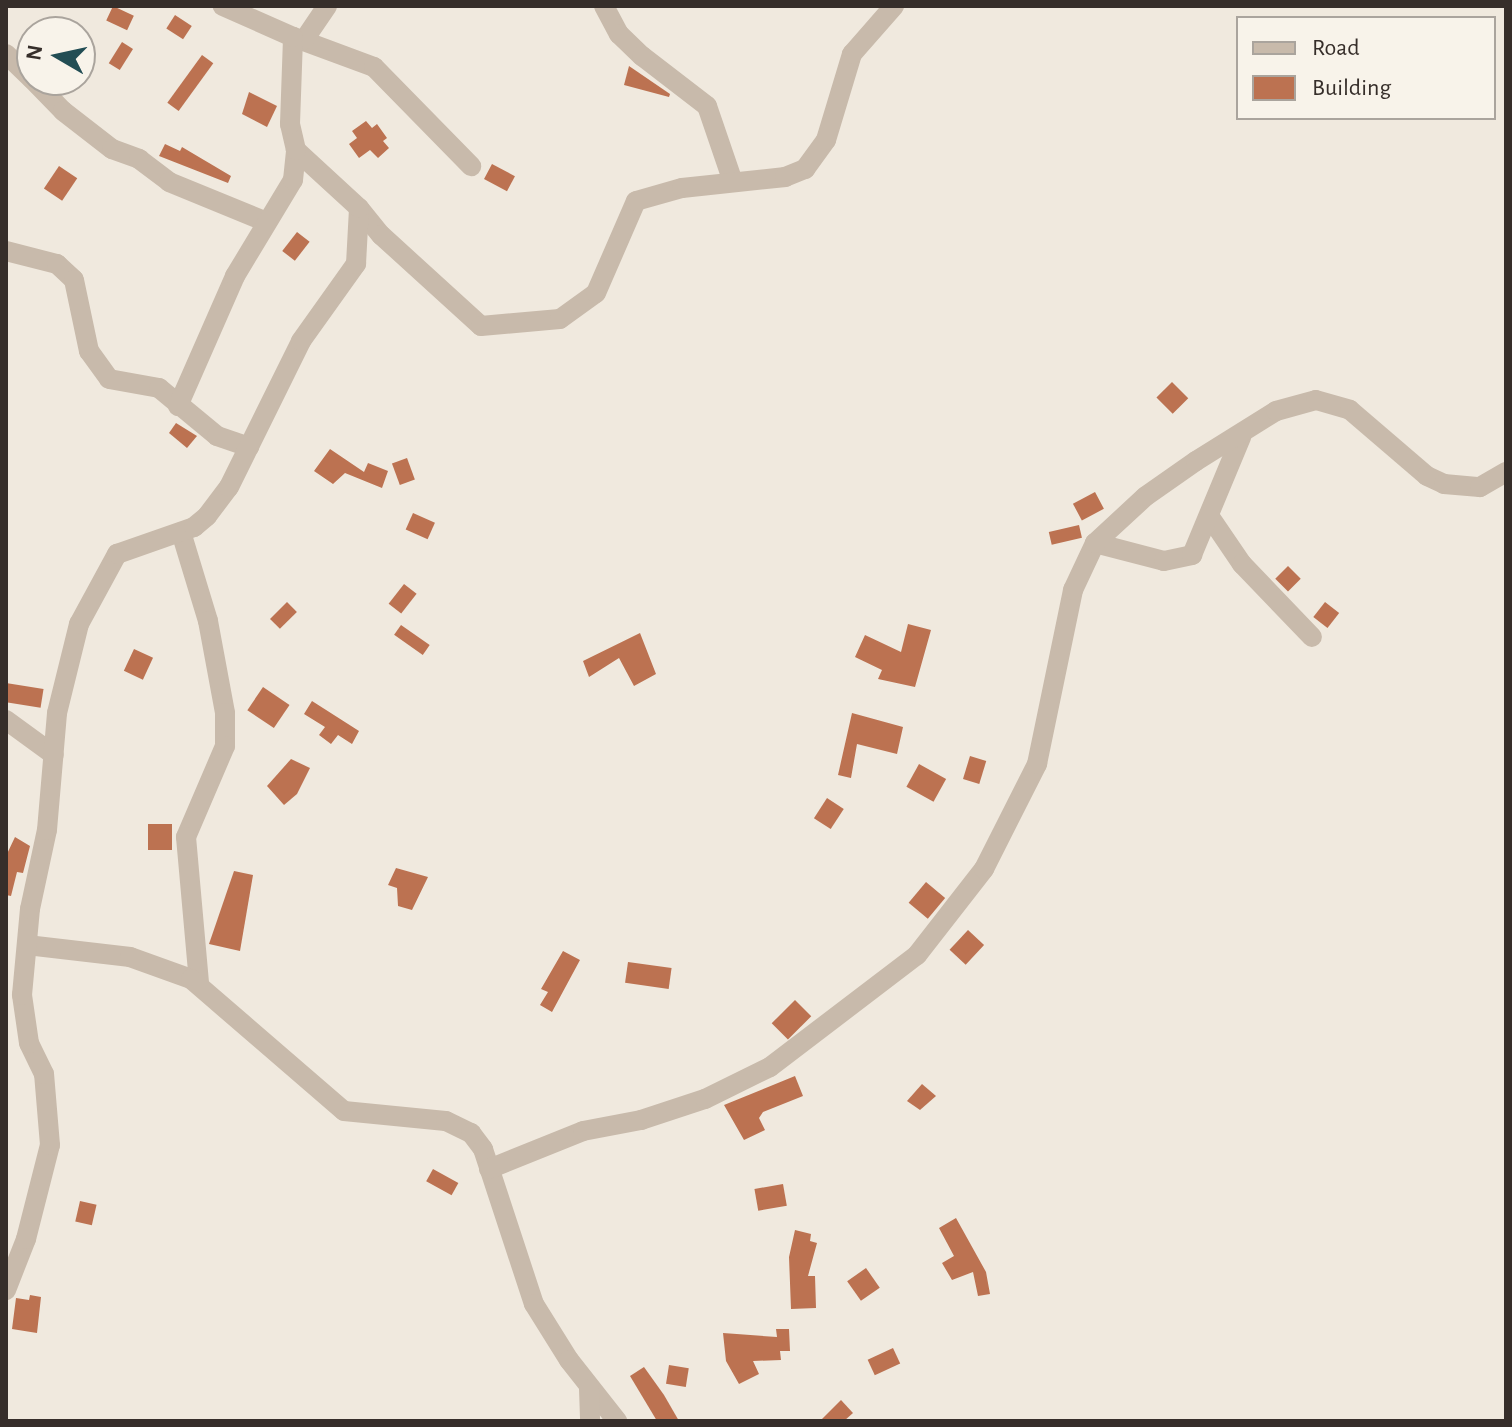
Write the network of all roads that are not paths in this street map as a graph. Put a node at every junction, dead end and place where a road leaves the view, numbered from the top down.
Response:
1 (223, 6) edge
2 (327, 6) edge
3 (604, 6) edge
4 (894, 6) edge
5 (299, 38) junction
6 (49, 96) edge
7 (296, 150) junction
8 (471, 166) dead end
9 (733, 182) junction
10 (359, 208) junction
11 (264, 221) junction
12 (6, 251) edge
13 (178, 406) junction
14 (1241, 437) junction
15 (249, 447) junction
16 (1506, 472) edge
17 (1210, 517) junction
18 (181, 532) junction
19 (1095, 543) junction
20 (1312, 637) dead end
21 (6, 720) edge
22 (54, 755) junction
23 (27, 945) junction
24 (199, 983) junction
25 (15, 986) edge
26 (489, 1169) junction
27 (6, 1290) edge
28 (589, 1389) junction
29 (590, 1421) edge
30 (617, 1421) edge

1 - 5 street
2 - 5 street
3 - 9 street
4 - 9 street
5 - 7 street
5 - 8 street
6 - 11 street
7 - 10 street
7 - 11 street
9 - 10 street
10 - 15 street
11 - 13 street
12 - 13 street
13 - 15 street
14 - 16 street
14 - 17 street
14 - 19 street
15 - 18 street
17 - 19 street
17 - 20 street
18 - 22 street
18 - 24 street
19 - 26 street
21 - 22 street
22 - 23 street
23 - 24 street
23 - 25 street
24 - 26 street
25 - 27 street
26 - 28 street
28 - 29 street
28 - 30 street

